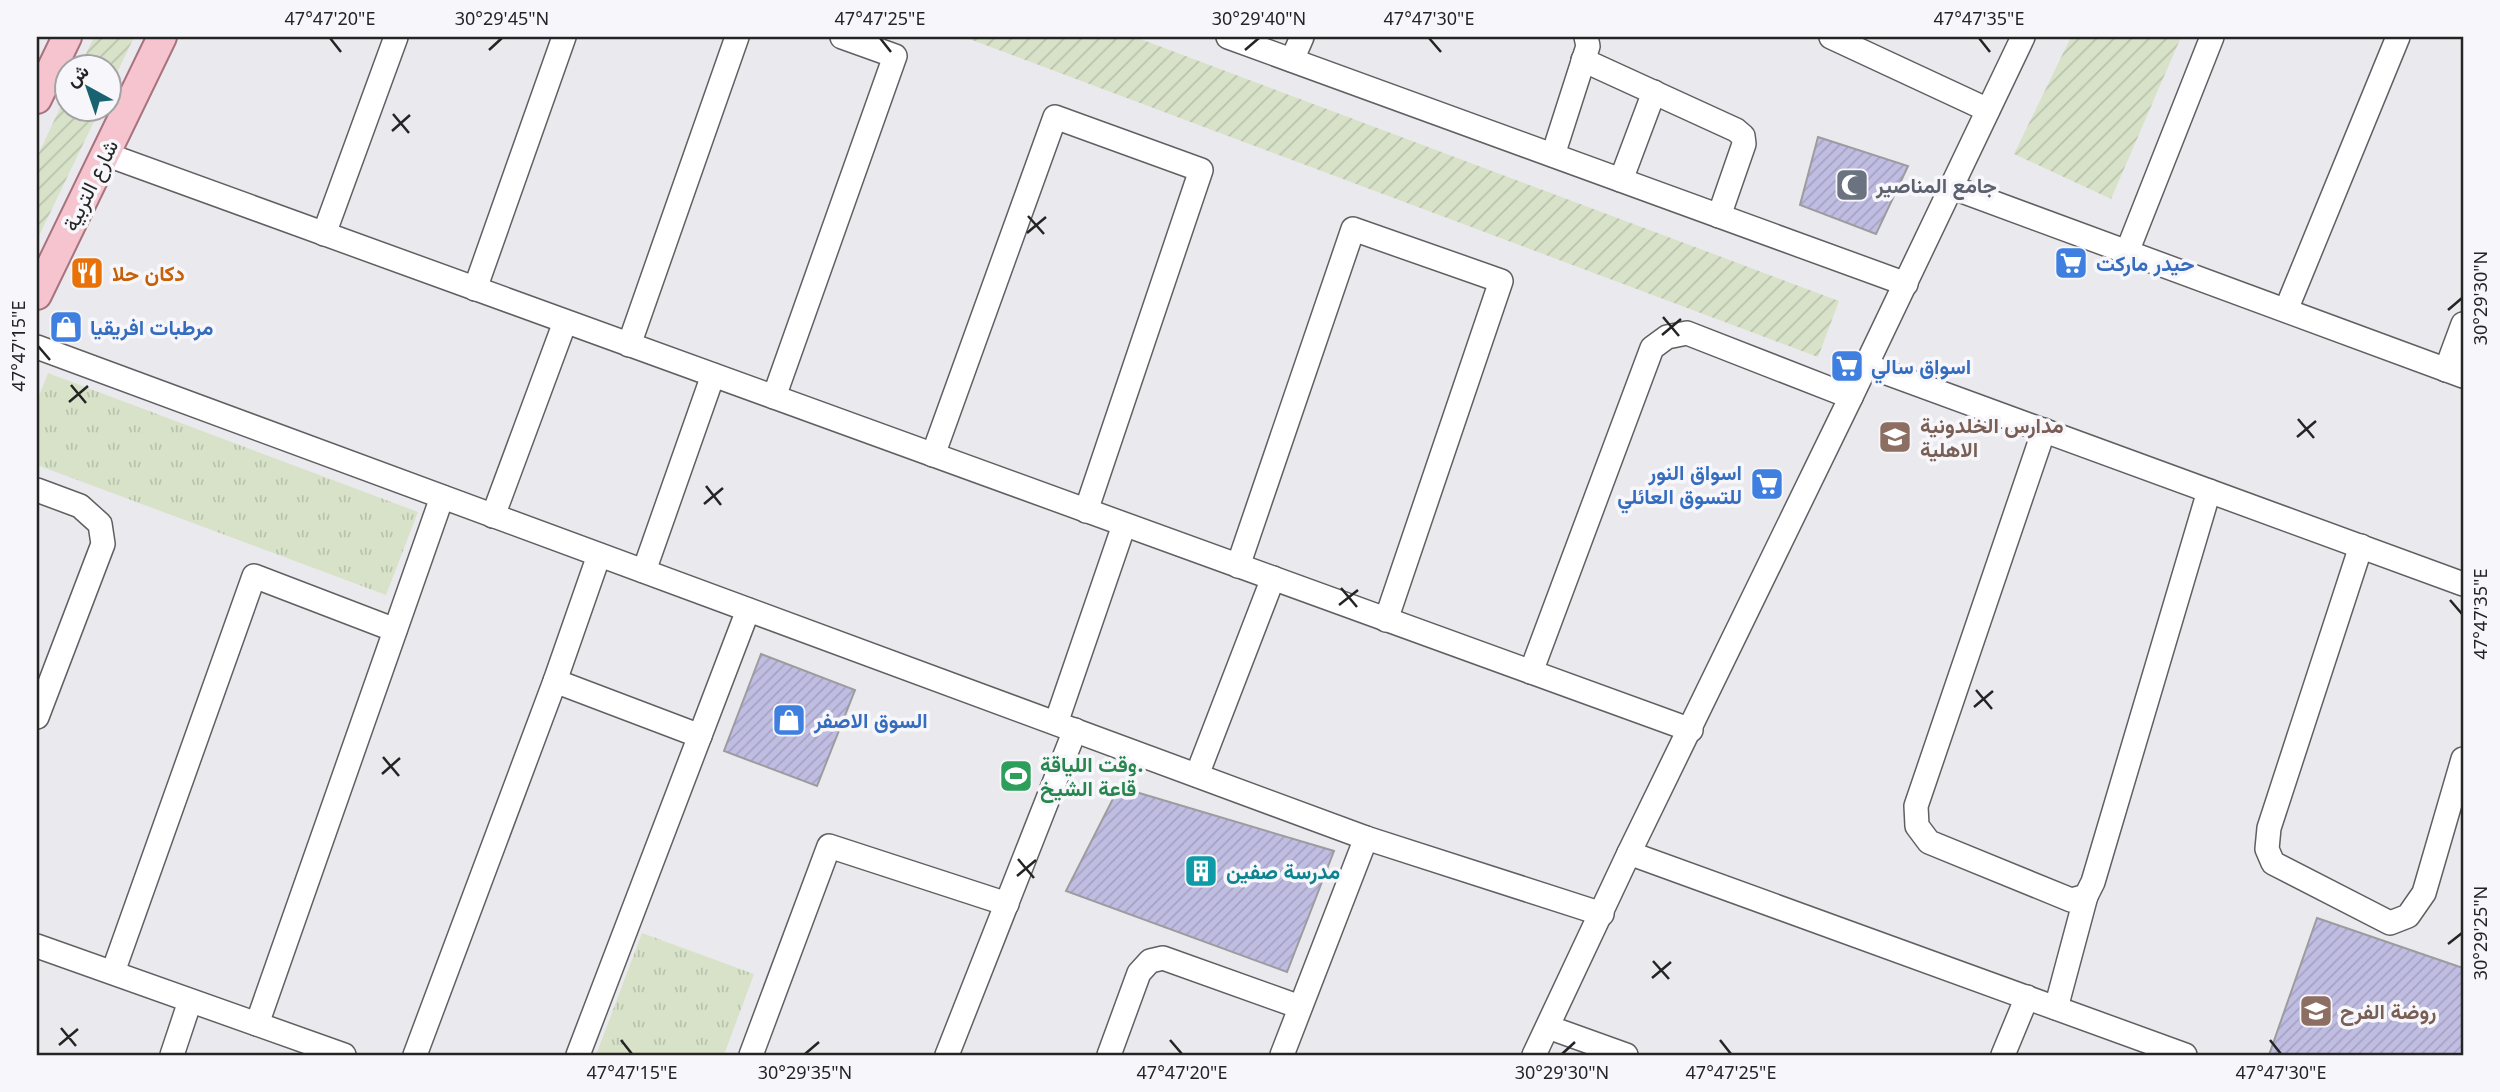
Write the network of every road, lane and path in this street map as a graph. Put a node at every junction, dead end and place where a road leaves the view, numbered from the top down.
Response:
1 (67, 37) edge
2 (162, 37) edge
3 (396, 37) edge
4 (564, 37) edge
5 (737, 37) edge
6 (842, 37) edge
7 (1228, 37) edge
8 (1302, 37) edge
9 (1586, 37) edge
10 (1831, 37) edge
11 (2023, 37) edge
12 (2212, 37) edge
13 (2398, 37) edge
14 (1292, 60) junction
15 (1583, 60) junction
16 (1654, 92) junction
17 (37, 99) edge
18 (1988, 110) junction
19 (105, 154) junction
20 (1553, 155) junction
21 (1621, 180) junction
22 (1951, 187) junction
23 (1718, 216) junction
24 (324, 234) junction
25 (2127, 252) junction
26 (1906, 284) junction
27 (475, 289) junction
28 (37, 295) edge
29 (2286, 310) junction
30 (565, 321) junction
31 (2463, 324) edge
32 (629, 345) junction
33 (37, 348) edge
34 (1865, 365) junction
35 (2455, 373) edge
36 (713, 375) junction
37 (774, 397) junction
38 (1852, 397) junction
39 (2044, 430) junction
40 (933, 455) junction
41 (37, 490) edge
42 (2209, 491) junction
43 (442, 497) junction
44 (1086, 511) junction
45 (493, 516) junction
46 (1125, 524) junction
47 (2361, 546) junction
48 (599, 555) junction
49 (1238, 566) junction
50 (644, 571) junction
51 (1273, 578) junction
52 (2463, 584) edge
53 (748, 610) junction
54 (1386, 620) junction
55 (395, 630) junction
56 (1531, 672) junction
57 (555, 681) junction
58 (37, 717) edge
59 (1065, 727) junction
60 (1691, 730) junction
61 (700, 736) junction
62 (2463, 759) edge
63 (1197, 775) junction
64 (1366, 838) junction
65 (1629, 853) junction
66 (2086, 896) junction
67 (1006, 904) junction
68 (1602, 914) junction
69 (37, 946) edge
70 (113, 972) junction
71 (2027, 997) junction
72 (190, 1001) junction
73 (1300, 1007) junction
74 (2056, 1008) junction
75 (257, 1024) junction
76 (1548, 1027) junction
77 (2145, 1048) edge
78 (172, 1055) edge
79 (344, 1055) edge
80 (415, 1055) edge
81 (579, 1055) edge
82 (751, 1055) edge
83 (947, 1055) edge
84 (1109, 1055) edge
85 (1282, 1055) edge
86 (1534, 1055) edge
87 (1626, 1055) edge
88 (2003, 1055) edge
89 (2186, 1055) edge

1 - 17 main road
2 - 19 main road, شارع التربية
3 - 24 street
4 - 27 street
5 - 32 street
6 - 37 street
7 - 14 street
8 - 14 street
9 - 15 street
10 - 18 street
11 - 18 street
12 - 25 street
13 - 29 street
14 - 20 street
15 - 16 street
15 - 20 street
16 - 21 street
16 - 23 street
18 - 22 street
19 - 24 street
19 - 28 main road, شارع التربية
20 - 21 street
21 - 23 street
22 - 25 street
22 - 26 street
23 - 26 street
24 - 27 street
25 - 29 street
26 - 34 street
27 - 30 street
29 - 35 street
30 - 32 street
30 - 45 street
31 - 35 street
32 - 36 street
33 - 43 street
34 - 38 street
34 - 39 street
36 - 37 street
36 - 50 street
37 - 40 street
38 - 56 street
38 - 60 street
39 - 42 street
39 - 66 street
40 - 44 street
40 - 44 street
41 - 58 street
42 - 47 street
42 - 66 street
43 - 45 street
43 - 55 street
44 - 46 street
45 - 48 street
46 - 49 street
46 - 59 street
47 - 52 street
47 - 62 street
48 - 50 street
48 - 57 street
49 - 51 street
49 - 54 street
50 - 53 street
51 - 54 street
51 - 63 street
53 - 59 street
53 - 61 street
54 - 56 street
55 - 70 street
55 - 75 street
56 - 60 street
57 - 61 street
57 - 80 street
59 - 63 street
59 - 67 street
60 - 65 street
61 - 81 street
63 - 64 street
64 - 68 street
64 - 73 street
65 - 68 street
65 - 71 street
66 - 74 street
67 - 82 street
67 - 83 street
68 - 76 street
69 - 70 street
70 - 72 street
71 - 74 street
71 - 88 street
72 - 75 street
72 - 78 street
73 - 84 street
73 - 85 street
74 - 77 street
75 - 79 street
76 - 86 street
76 - 87 street
77 - 89 street

